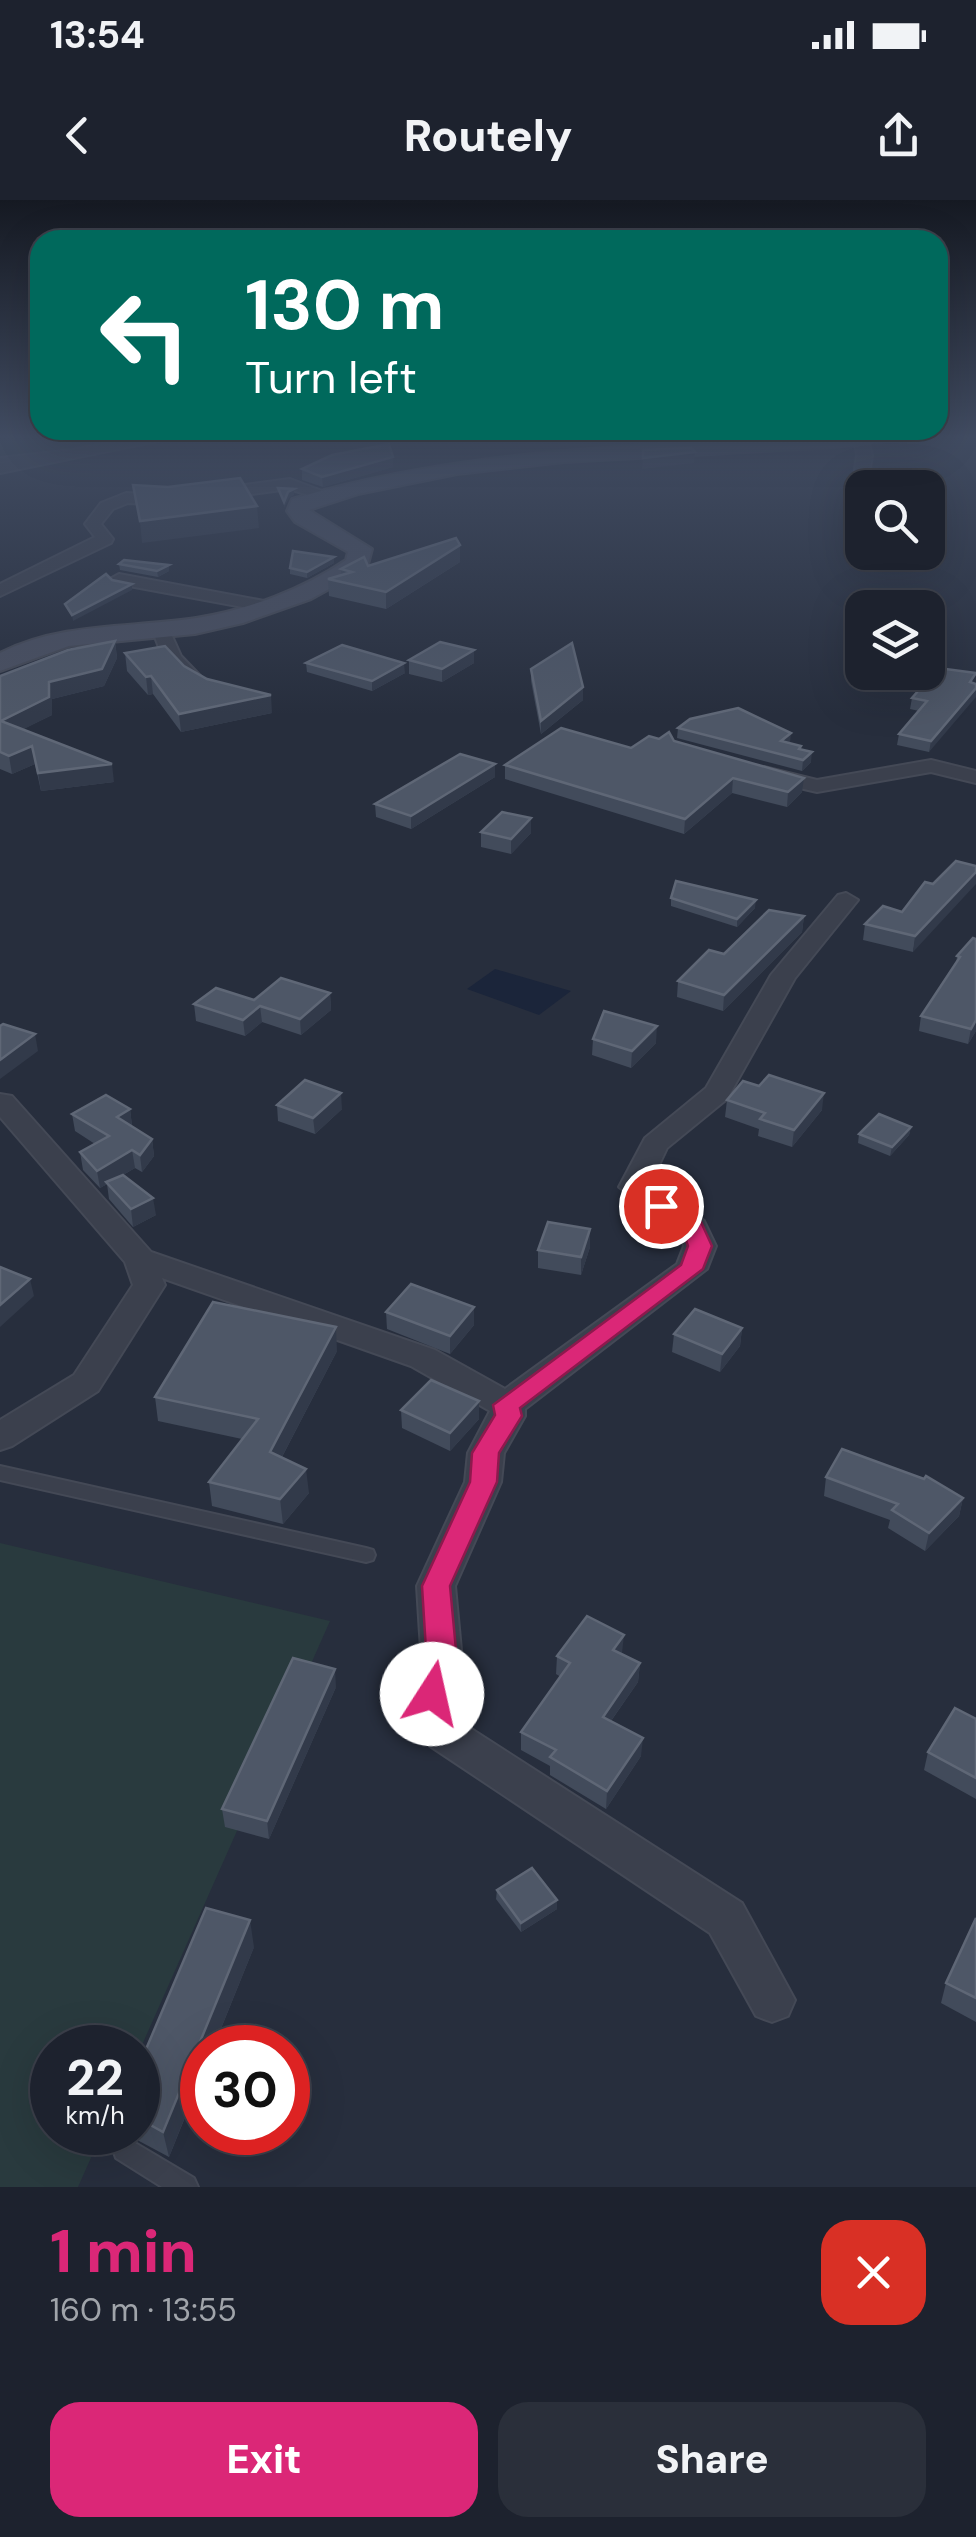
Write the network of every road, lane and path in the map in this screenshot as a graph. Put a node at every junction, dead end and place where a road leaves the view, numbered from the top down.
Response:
1 (97, 529) edge
2 (322, 529) edge
3 (119, 579) edge
4 (0, 591) edge
5 (264, 606) junction
6 (160, 629) junction
7 (0, 663) edge
8 (218, 692) edge
9 (748, 768) edge
10 (976, 778) edge
11 (846, 900) dead end
12 (2, 1102) edge
13 (140, 1259) junction
14 (506, 1405) junction
15 (0, 1437) edge
16 (0, 1473) edge
17 (366, 1555) dead end
18 (772, 2000) dead end
19 (135, 2155) edge
20 (185, 2187) edge

1 - 4 street
2 - 5 main road
3 - 5 street
5 - 6 main road
6 - 7 main road
6 - 8 street
9 - 10 street
11 - 14 street
12 - 13 street
13 - 14 street
13 - 15 street
14 - 18 street
16 - 17 lane
19 - 20 lane

